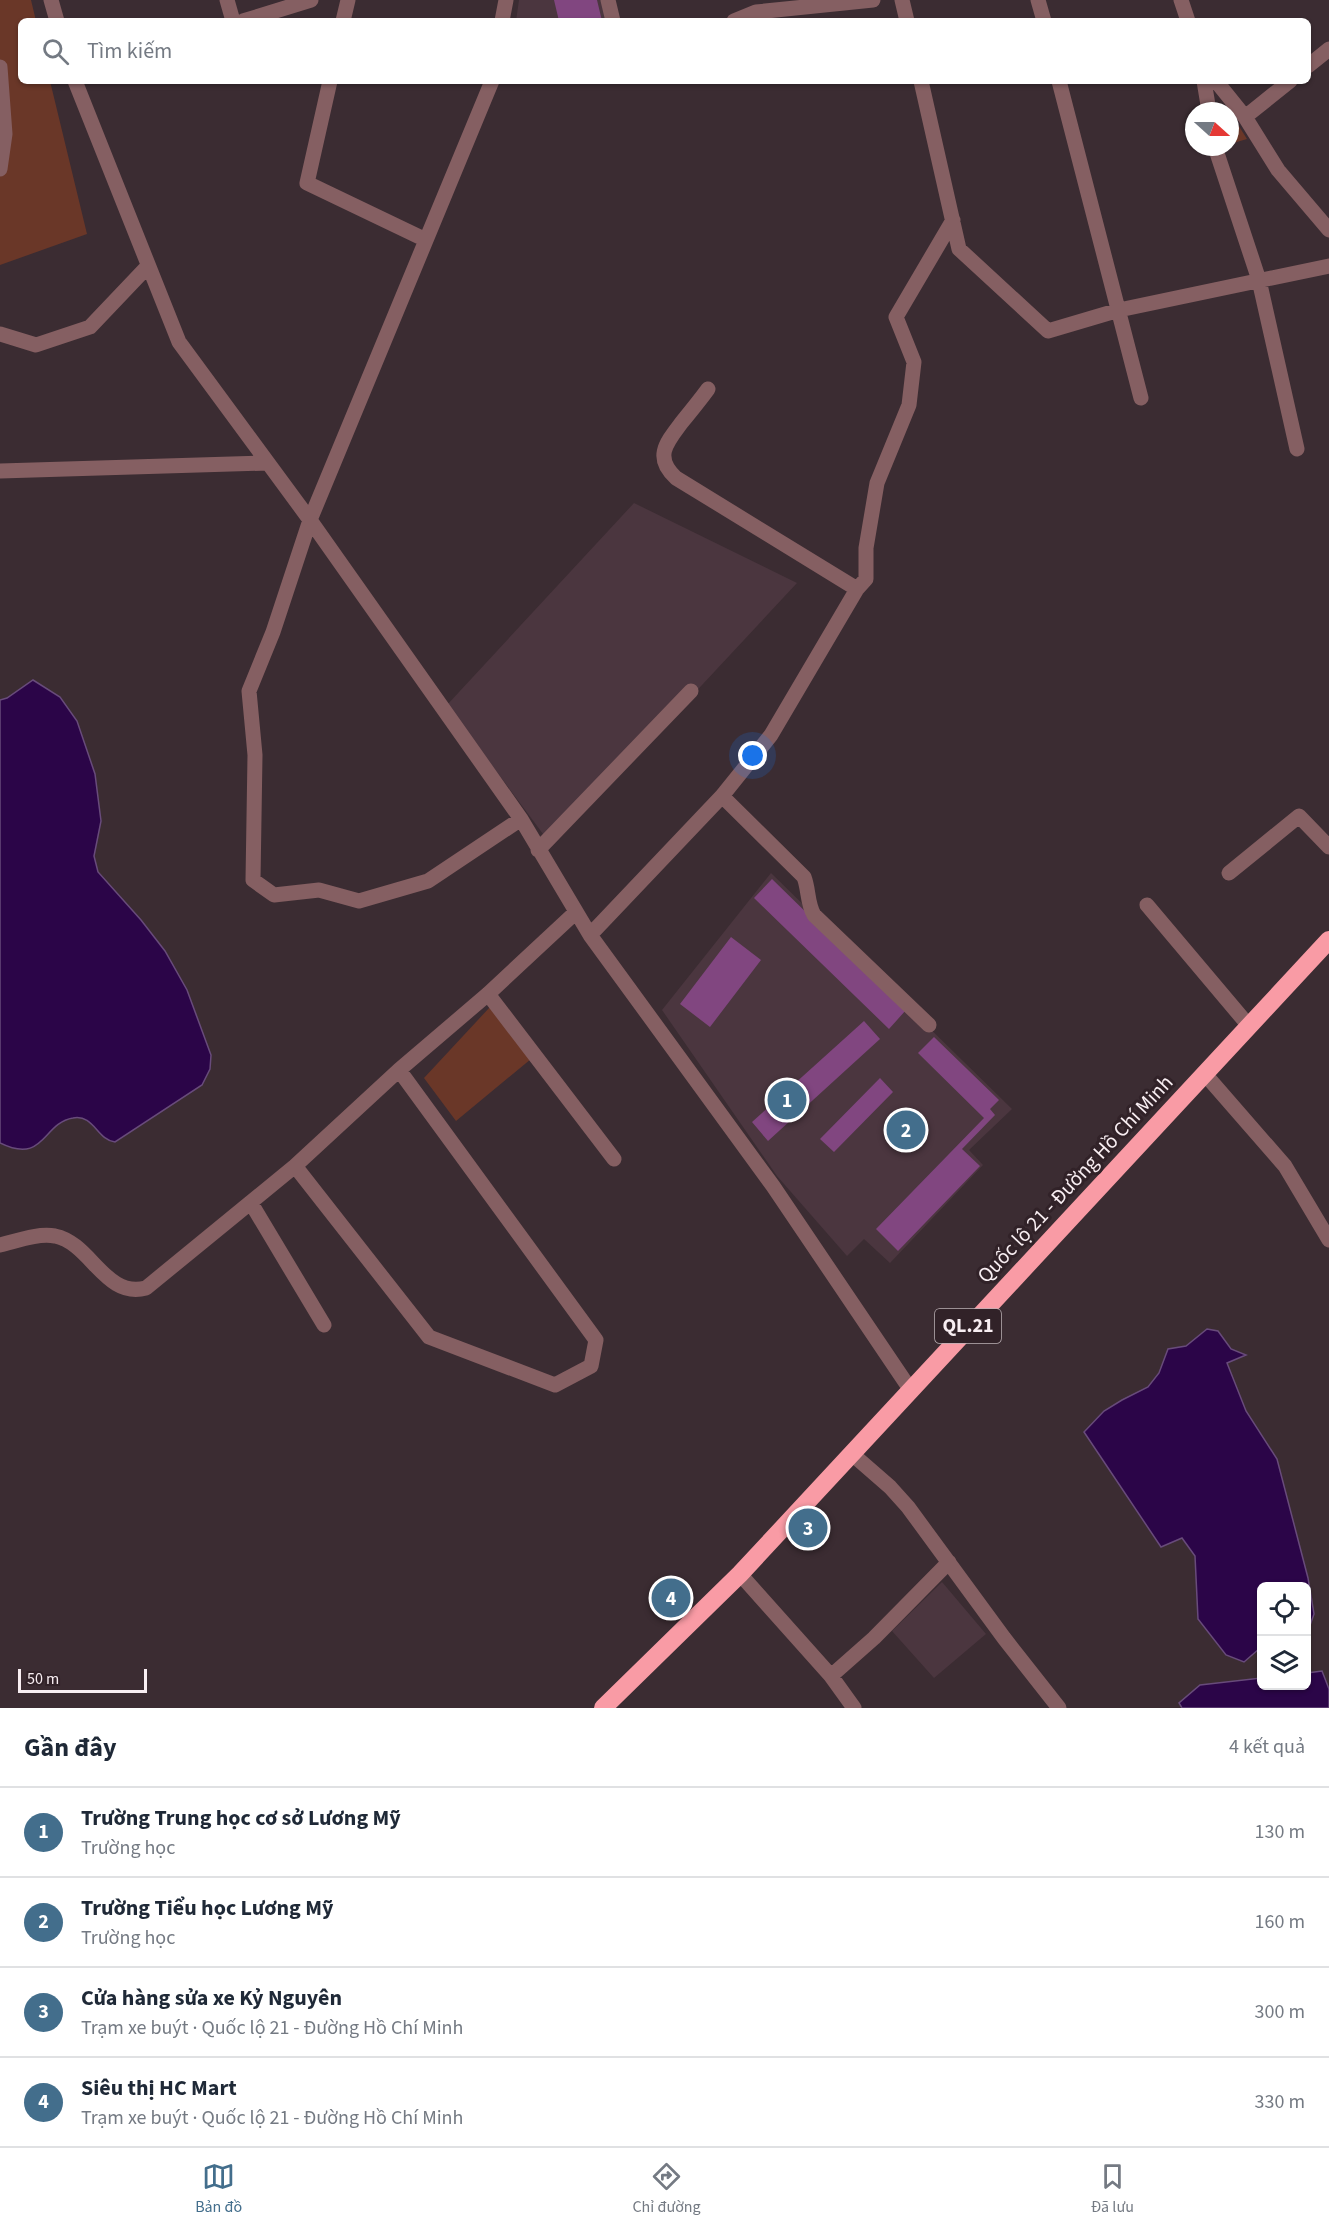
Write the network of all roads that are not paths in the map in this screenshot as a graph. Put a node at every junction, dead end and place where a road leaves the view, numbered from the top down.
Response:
1 (51, 0) edge
2 (227, 0) edge
3 (310, 0) edge
4 (348, 0) edge
5 (506, 0) edge
6 (608, 0) edge
7 (873, 0) edge
8 (902, 0) edge
9 (1038, 0) edge
10 (1181, 0) edge
11 (755, 6) edge
12 (56, 18) edge
13 (232, 18) edge
14 (253, 18) edge
15 (345, 18) edge
16 (503, 18) edge
17 (612, 18) edge
18 (738, 18) edge
19 (906, 18) edge
20 (1043, 18) edge
21 (1187, 18) edge
22 (1329, 50) edge
23 (1311, 64) edge
24 (0, 67) edge
25 (76, 84) edge
26 (329, 84) edge
27 (491, 84) edge
28 (922, 84) edge
29 (1060, 84) edge
30 (1204, 84) edge
31 (1218, 84) edge
32 (1286, 84) edge
33 (1208, 102) edge
34 (1245, 117) junction
35 (1218, 156) edge
36 (0, 169) edge
37 (952, 220) junction
38 (1329, 230) edge
39 (426, 240) junction
40 (148, 266) junction
41 (1329, 266) edge
42 (1259, 280) junction
43 (1119, 310) junction
44 (0, 334) edge
45 (708, 389) dead end
46 (1141, 398) dead end
47 (1297, 449) dead end
48 (268, 463) junction
49 (0, 471) edge
50 (310, 520) junction
51 (857, 590) junction
52 (691, 691) dead end
53 (722, 796) junction
54 (521, 819) junction
55 (1329, 847) edge
56 (538, 850) junction
57 (1229, 873) dead end
58 (1147, 906) dead end
59 (576, 912) junction
60 (590, 935) junction
61 (1329, 940) edge
62 (488, 994) junction
63 (929, 1025) dead end
64 (1248, 1026) junction
65 (399, 1070) junction
66 (1204, 1073) junction
67 (614, 1159) dead end
68 (295, 1166) junction
69 (251, 1203) junction
70 (1329, 1240) edge
71 (0, 1245) edge
72 (324, 1325) dead end
73 (910, 1389) junction
74 (850, 1453) junction
75 (949, 1562) junction
76 (740, 1574) junction
77 (831, 1676) junction
78 (603, 1708) edge
79 (854, 1708) edge
80 (1059, 1708) edge

1 - 12 street
2 - 13 street
3 - 14 street
4 - 15 street
5 - 16 street
6 - 17 street
7 - 11 street
8 - 19 street
9 - 20 street
10 - 21 street
11 - 18 street
22 - 23 street
24 - 36 street
25 - 40 street
26 - 39 street
27 - 39 street
28 - 37 street
29 - 43 street
30 - 33 street
31 - 34 street
32 - 34 street
34 - 38 street
35 - 42 street
37 - 43 street
37 - 51 street
39 - 50 street
40 - 44 street
40 - 48 street
41 - 42 street
42 - 43 street
42 - 47 street
43 - 46 street
45 - 51 street
48 - 49 street
48 - 50 street
50 - 54 street
50 - 54 street
51 - 53 street
52 - 56 street
53 - 60 street
53 - 63 street
54 - 56 street
55 - 57 street
56 - 59 street
58 - 64 street
59 - 60 street
59 - 62 street
60 - 73 street
61 - 64 highway, Quốc lộ 21 - Đường Hồ Chí Minh / QL.21
62 - 65 street
62 - 67 street
64 - 66 highway, Quốc lộ 21 - Đường Hồ Chí Minh / QL.21
65 - 68 street
65 - 68 street
66 - 70 street
66 - 73 highway, Quốc lộ 21 - Đường Hồ Chí Minh / QL.21
68 - 69 street
69 - 71 street
69 - 72 street
73 - 74 highway, Quốc lộ 21 - Đường Hồ Chí Minh / QL.21
74 - 75 street
74 - 76 highway, Quốc lộ 21 - Đường Hồ Chí Minh / QL.21
75 - 77 street
75 - 80 street
76 - 77 street
76 - 78 highway, Quốc lộ 21 - Đường Hồ Chí Minh / QL.21
77 - 79 street

